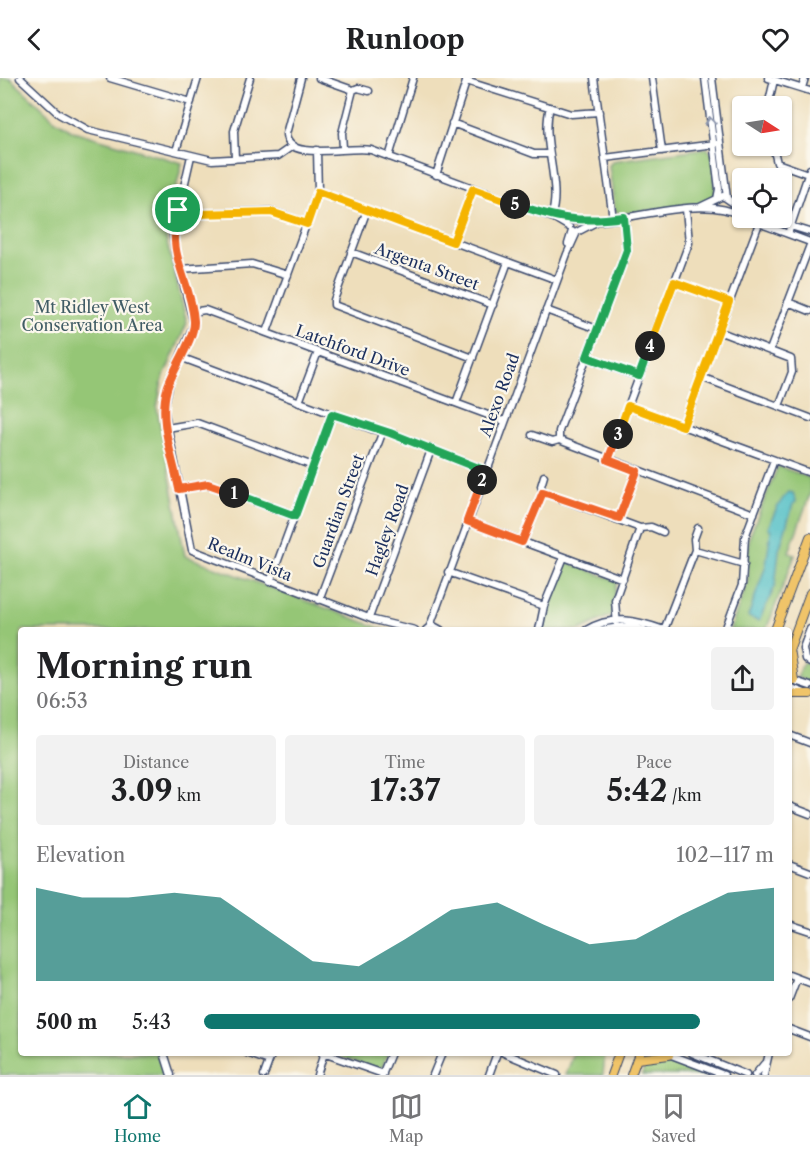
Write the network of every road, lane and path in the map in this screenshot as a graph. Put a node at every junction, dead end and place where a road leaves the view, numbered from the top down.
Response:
1 (110, 78) edge
2 (198, 78) edge
3 (250, 78) edge
4 (302, 78) edge
5 (320, 78) edge
6 (413, 78) edge
7 (594, 78) edge
8 (652, 78) edge
9 (705, 78) edge
10 (712, 78) edge
11 (805, 78) edge
12 (771, 79) edge
13 (24, 80) edge
14 (467, 80) edge
15 (802, 88) junction
16 (353, 90) junction
17 (369, 91) dead end
18 (810, 91) edge
19 (769, 96) edge
20 (191, 102) junction
21 (550, 107) junction
22 (599, 112) junction
23 (452, 123) junction
24 (721, 143) junction
25 (713, 144) junction
26 (291, 147) junction
27 (343, 148) junction
28 (317, 150) junction
29 (662, 151) junction
30 (176, 152) junction
31 (549, 154) junction
32 (191, 156) junction
33 (775, 156) edge
34 (389, 157) junction
35 (605, 158) junction
36 (236, 159) junction
37 (809, 171) edge
38 (436, 175) junction
39 (473, 189) junction
40 (318, 192) junction
41 (728, 199) junction
42 (717, 200) junction
43 (732, 202) edge
44 (698, 208) junction
45 (686, 209) junction
46 (722, 209) junction
47 (178, 210) junction
48 (367, 210) junction
49 (732, 213) edge
50 (624, 217) junction
51 (552, 218) junction
52 (613, 219) junction
53 (792, 223) edge
54 (307, 224) junction
55 (575, 226) junction
56 (792, 226) edge
57 (758, 228) edge
58 (777, 228) edge
59 (790, 228) edge
60 (810, 232) edge
61 (788, 234) junction
62 (453, 242) junction
63 (810, 244) edge
64 (351, 252) junction
65 (508, 262) junction
66 (180, 269) junction
67 (288, 275) junction
68 (557, 280) junction
69 (674, 282) junction
70 (729, 302) junction
71 (788, 302) junction
72 (493, 305) junction
73 (546, 310) junction
74 (810, 310) edge
75 (192, 312) junction
76 (597, 329) junction
77 (718, 331) junction
78 (267, 332) junction
79 (770, 350) junction
80 (318, 352) junction
81 (180, 357) junction
82 (587, 357) junction
83 (473, 358) junction
84 (639, 376) junction
85 (701, 377) junction
86 (299, 402) junction
87 (456, 403) junction
88 (628, 406) junction
89 (779, 406) junction
90 (332, 414) junction
91 (810, 418) edge
92 (504, 421) junction
93 (683, 426) junction
94 (167, 428) junction
95 (382, 431) junction
96 (532, 435) dead end
97 (559, 440) junction
98 (431, 450) junction
99 (608, 460) junction
100 (774, 460) junction
101 (313, 466) junction
102 (486, 471) junction
103 (637, 471) junction
104 (810, 473) edge
105 (544, 476) dead end
106 (179, 489) junction
107 (543, 492) junction
108 (754, 514) junction
109 (295, 516) junction
110 (619, 518) junction
111 (467, 521) junction
112 (640, 528) junction
113 (698, 528) dead end
114 (663, 532) dead end
115 (810, 537) edge
116 (522, 542) junction
117 (695, 550) junction
118 (564, 557) junction
119 (744, 564) junction
120 (448, 572) junction
121 (622, 579) junction
122 (270, 582) junction
123 (810, 593) edge
124 (319, 600) junction
125 (544, 606) junction
126 (436, 615) junction
127 (369, 618) junction
128 (617, 623) junction
129 (405, 627) edge
130 (429, 627) edge
131 (439, 627) edge
132 (540, 627) edge
133 (599, 627) edge
134 (607, 627) edge
135 (632, 627) edge
136 (655, 627) edge
137 (665, 627) edge
138 (726, 627) edge
139 (777, 627) edge
140 (810, 629) edge
141 (792, 642) edge
142 (810, 663) edge
143 (792, 682) edge
144 (792, 683) edge
145 (810, 686) edge
146 (792, 694) edge
147 (810, 694) edge
148 (792, 736) edge
149 (810, 743) edge
150 (792, 807) edge
151 (810, 814) edge
152 (792, 865) edge
153 (810, 872) edge
154 (792, 925) edge
155 (810, 932) edge
156 (792, 976) edge
157 (796, 978) junction
158 (810, 983) edge
159 (792, 990) edge
160 (792, 1030) edge
161 (810, 1037) edge
162 (165, 1056) edge
163 (255, 1056) edge
164 (271, 1056) edge
165 (323, 1056) edge
166 (332, 1056) edge
167 (390, 1056) edge
168 (441, 1056) edge
169 (496, 1056) edge
170 (511, 1056) edge
171 (612, 1056) edge
172 (618, 1056) edge
173 (638, 1056) edge
174 (672, 1056) edge
175 (700, 1056) edge
176 (768, 1056) edge
177 (269, 1061) junction
178 (764, 1064) junction
179 (611, 1073) edge
180 (171, 1075) edge
181 (264, 1075) edge
182 (317, 1075) edge
183 (382, 1075) edge
184 (433, 1075) edge
185 (489, 1075) edge
186 (557, 1075) edge
187 (631, 1075) edge
188 (724, 1075) edge
189 (747, 1075) edge
190 (755, 1075) edge
191 (764, 1075) edge

1 - 20 street
2 - 20 street
3 - 36 street
4 - 26 street
5 - 16 street
6 - 34 street
7 - 22 street
8 - 29 street
25 -> 9 street
10 - 24 street
11 - 15 street
12 - 15 street
12 - 19 street
13 - 30 street
14 - 21 street
14 - 23 street
15 - 18 street
16 - 17 street
16 - 27 street
20 - 30 street
21 - 22 street
21 - 31 street
22 - 35 street
23 - 31 street
23 - 38 street
24 - 25 street
24 - 41 street
25 - 29 street
25 - 42 street
26 - 28 street
26 - 36 street
27 - 28 street
27 - 34 street
28 - 40 street
29 - 35 street
30 - 32 street
31 - 51 street
32 - 36 street
32 - 47 street, Realm Vista
33 - 37 street
34 - 38 street
35 - 52 street
37 - 53 street
38 - 39 street
39 - 51 street
39 - 62 street
40 - 48 street
40 - 54 street
41 - 42 street
41 - 43 street
41 - 46 street
42 - 44 street
42 - 46 street
44 - 45 street
44 - 46 street
45 - 50 street
45 - 69 street
46 - 49 street
47 - 54 street
47 - 66 street, Realm Vista
48 - 62 street
48 - 64 street
50 - 52 street
50 - 76 street
51 - 55 street
52 - 55 street
54 - 67 street
55 - 68 street, Alexo Road
56 - 60 street
57 - 70 street
58 - 61 street
59 - 61 street
61 - 63 street
62 - 65 street
63 - 71 street
64 - 72 street, Argenta Street
64 - 83 street
65 - 68 street
65 - 72 street
66 - 67 street
66 - 75 street, Realm Vista
67 - 78 street
68 - 73 street, Alexo Road
69 - 70 street
69 - 84 street
70 - 77 street
71 - 74 street
71 - 79 street
72 - 83 street
73 - 76 street
73 - 92 street, Alexo Road
75 - 78 street, Latchford Drive
75 - 81 street, Realm Vista
76 - 82 street
77 - 79 street
77 - 85 street
78 - 80 street, Latchford Drive
79 - 89 street
80 - 86 street
80 - 87 street, Latchford Drive
81 - 86 street
81 - 94 street, Realm Vista
82 - 84 street
82 - 97 street
83 - 87 street
84 - 88 street
85 - 89 street
85 - 93 street
86 - 90 street
87 - 92 street, Latchford Drive
88 - 93 street
88 - 99 street
89 - 91 street
90 - 95 street
90 - 101 street
92 - 102 street, Alexo Road
93 - 100 street
94 - 101 street
94 - 106 street, Realm Vista
95 - 98 street
95 - 124 street, Guardian Street
96 - 97 street
97 - 99 street
98 - 102 street
98 - 127 street, Hagley Road
99 - 103 street
100 - 104 street
100 - 108 street
101 - 109 street
102 - 111 street, Alexo Road
103 - 108 street
103 - 110 street
105 - 107 street
106 - 109 street
106 - 122 street, Realm Vista
107 - 110 street
107 - 116 street
108 - 119 street
109 - 122 street
110 - 112 street
111 - 116 street
111 - 120 street, Alexo Road
112 - 114 street
112 - 121 street
113 - 117 street
115 - 139 main road
116 - 118 street
117 - 119 street
117 - 137 street
118 - 121 street
118 - 125 street
119 - 138 street
120 - 125 street
120 - 126 street, Alexo Road
121 - 128 street
122 - 124 street, Realm Vista
123 - 141 main road
124 - 127 street, Realm Vista
125 - 132 street
126 - 130 street, Alexo Road
126 - 131 street, Alexo Road
127 - 129 street, Realm Vista
128 - 133 street
128 - 134 street
128 - 135 street
128 - 136 street
140 - 142 street
143 - 145 street
144 - 147 street
146 - 147 main road
148 - 149 street
150 - 151 street
152 - 153 street
154 - 155 street
156 - 157 street
157 - 158 street
157 - 159 street
160 - 161 street
162 - 180 street
163 - 177 street
164 - 177 street
165 - 182 street
166 - 183 street
167 - 183 street
168 - 184 street
169 - 185 street
170 - 186 street
171 - 179 main road
172 - 179 main road
173 - 187 main road
174 - 188 street
175 - 189 street
176 - 178 street
177 - 181 street
178 - 190 street
178 - 191 street

